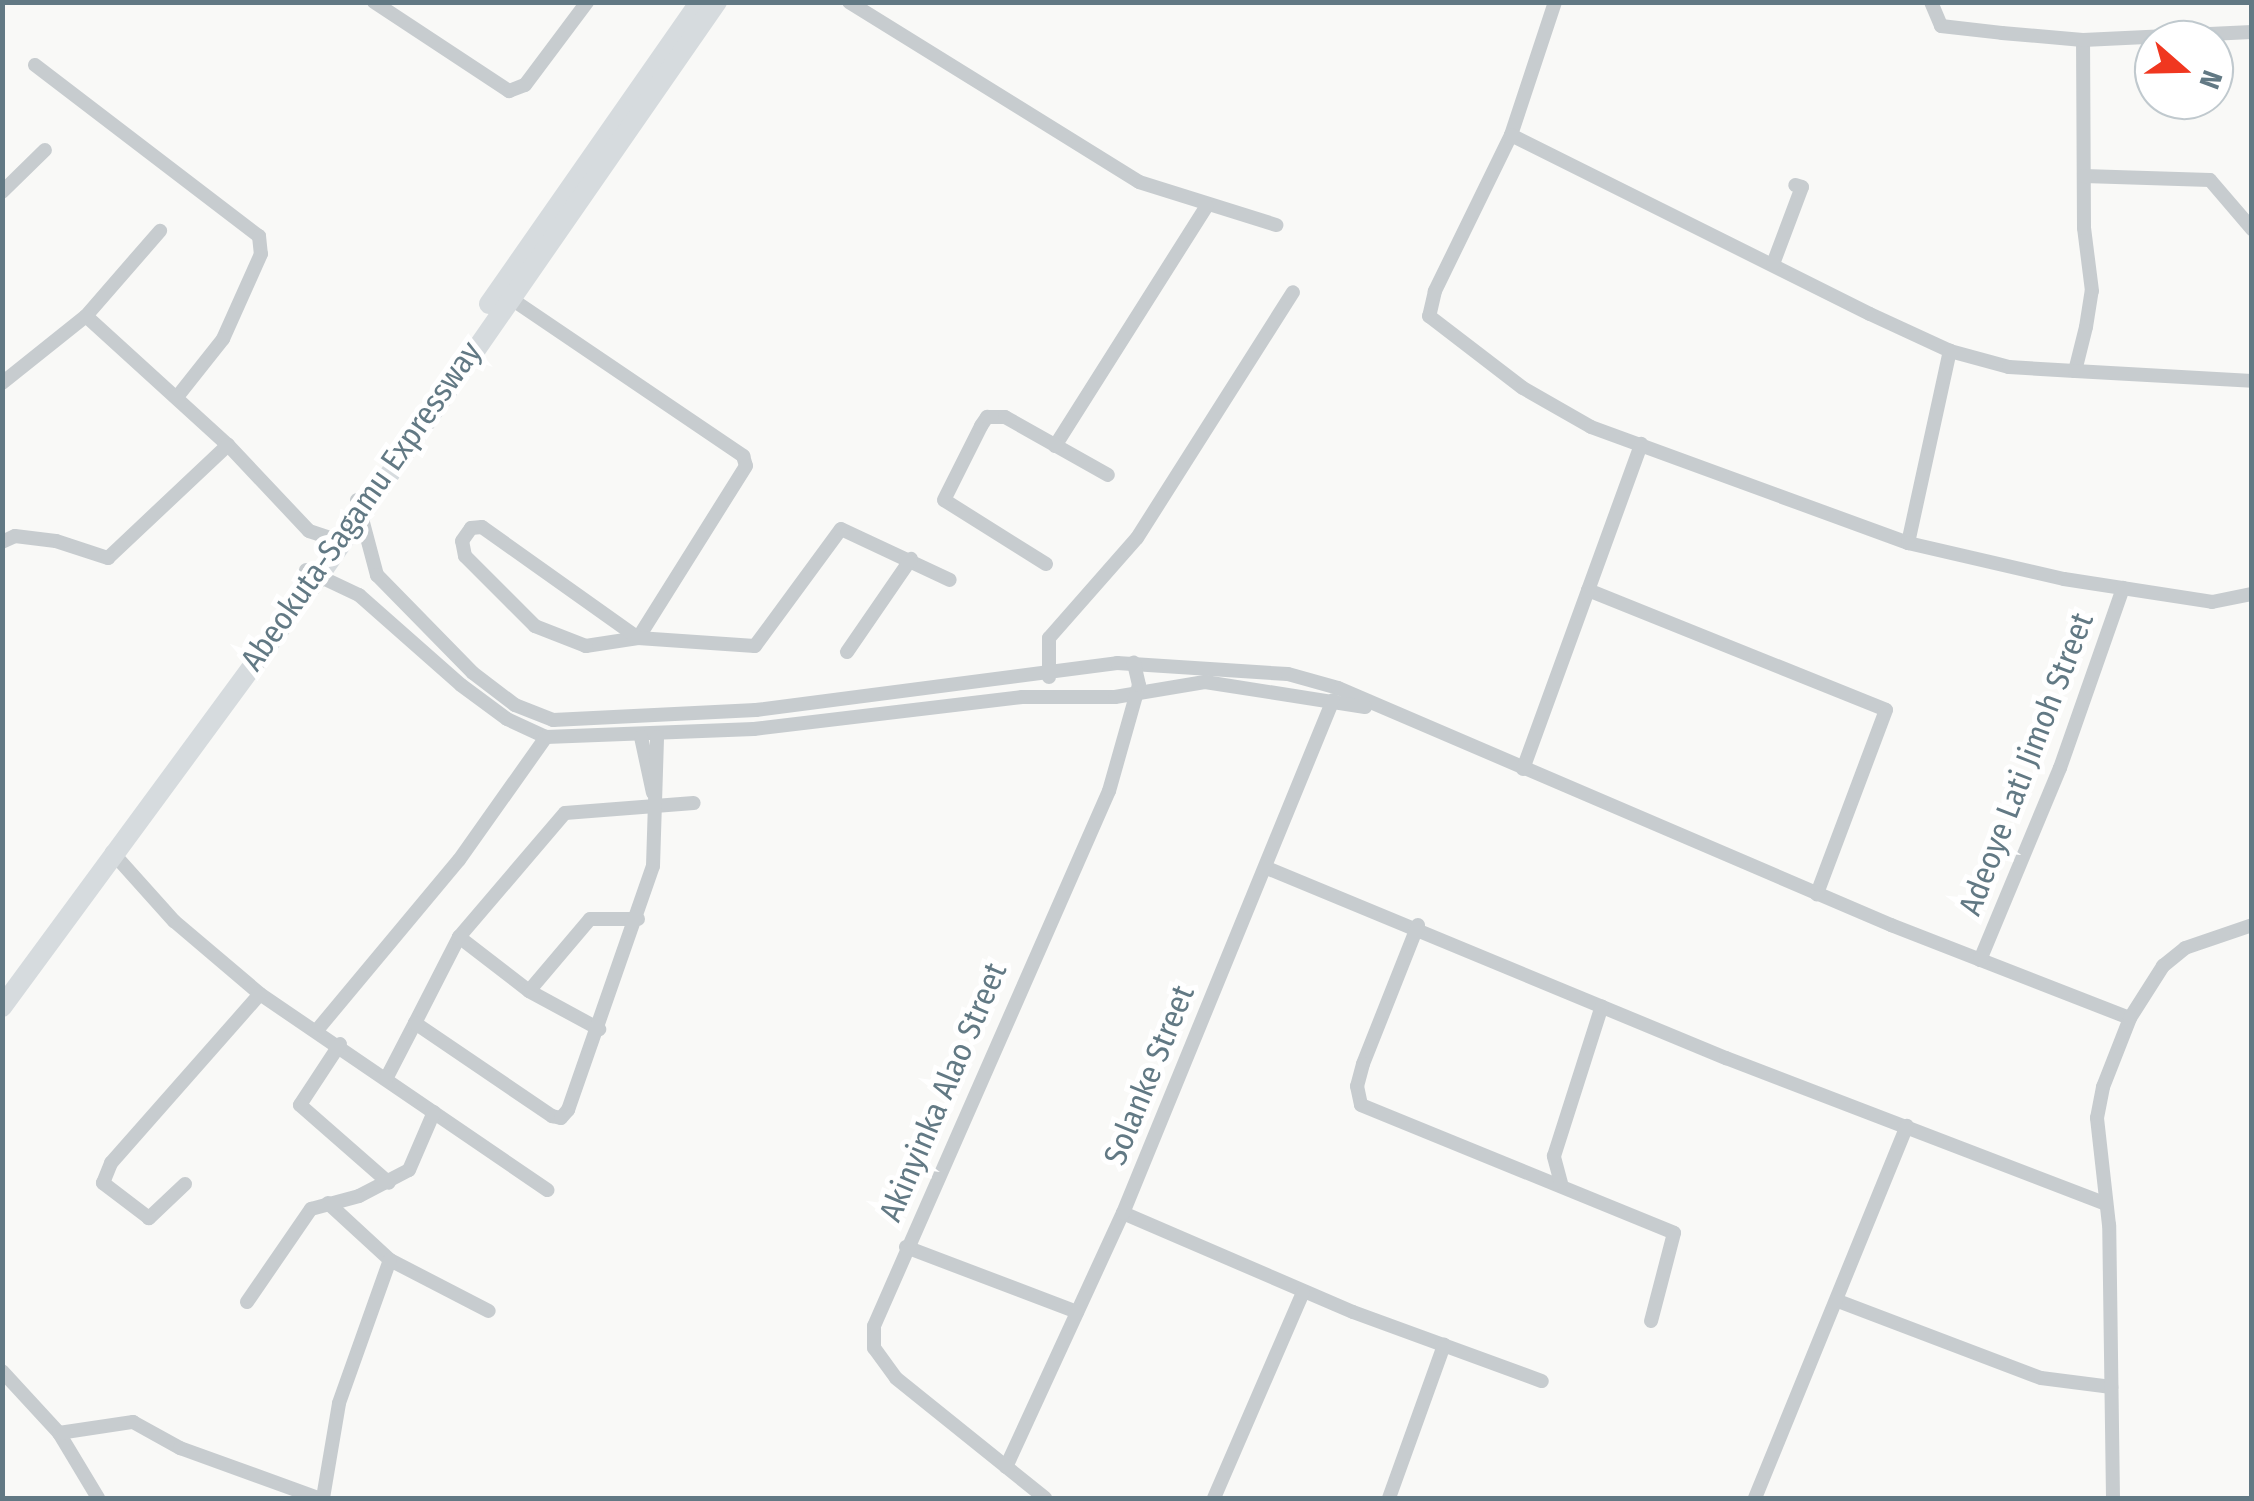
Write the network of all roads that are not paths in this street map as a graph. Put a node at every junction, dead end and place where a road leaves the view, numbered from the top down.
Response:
1 (374, 2) edge
2 (586, 2) edge
3 (700, 2) edge
4 (717, 2) edge
5 (849, 2) edge
6 (1555, 2) edge
7 (1932, 2) edge
8 (2252, 32) edge
9 (2083, 40) junction
10 (35, 65) dead end
11 (1511, 136) junction
12 (45, 150) dead end
13 (2084, 176) junction
14 (1795, 185) dead end
15 (2, 192) edge
16 (1208, 206) junction
17 (1276, 226) dead end
18 (2252, 229) edge
19 (160, 230) dead end
20 (1772, 264) junction
21 (1292, 292) dead end
22 (510, 298) junction
23 (86, 316) junction
24 (1950, 351) junction
25 (2075, 371) junction
26 (2252, 381) edge
27 (2, 382) edge
28 (177, 396) junction
29 (1640, 444) junction
30 (228, 445) junction
31 (1054, 446) junction
32 (1108, 476) dead end
33 (359, 508) junction
34 (330, 538) junction
35 (2, 542) edge
36 (1908, 543) junction
37 (911, 559) junction
38 (1046, 564) dead end
39 (314, 572) junction
40 (377, 576) junction
41 (950, 580) dead end
42 (2123, 588) junction
43 (1588, 590) junction
44 (2252, 594) edge
45 (360, 595) junction
46 (407, 608) junction
47 (394, 622) junction
48 (638, 638) junction
49 (847, 652) dead end
50 (1134, 663) junction
51 (1102, 666) junction
52 (1049, 677) junction
53 (1135, 694) junction
54 (1104, 697) junction
55 (1334, 700) junction
56 (1390, 712) junction
57 (641, 737) junction
58 (657, 737) junction
59 (546, 738) junction
60 (1523, 768) junction
61 (654, 798) junction
62 (694, 802) dead end
63 (112, 852) junction
64 (1267, 868) junction
65 (1817, 894) junction
66 (638, 919) junction
67 (1418, 925) junction
68 (2252, 925) edge
69 (459, 937) junction
70 (1980, 960) junction
71 (2, 986) edge
72 (529, 991) junction
73 (260, 994) junction
74 (1602, 1006) junction
75 (2, 1007) edge
76 (2130, 1018) junction
77 (415, 1023) junction
78 (599, 1028) junction
79 (318, 1029) junction
80 (340, 1044) junction
81 (386, 1078) junction
82 (434, 1112) junction
83 (1907, 1126) junction
84 (1561, 1183) junction
85 (186, 1184) dead end
86 (389, 1184) junction
87 (547, 1190) dead end
88 (328, 1202) junction
89 (2106, 1204) junction
90 (1123, 1213) junction
91 (906, 1247) junction
92 (390, 1260) junction
93 (1303, 1292) junction
94 (1838, 1301) junction
95 (247, 1302) dead end
96 (488, 1311) dead end
97 (1077, 1312) junction
98 (1651, 1320) dead end
99 (1444, 1345) junction
100 (2, 1371) edge
101 (1542, 1381) dead end
102 (2111, 1388) junction
103 (60, 1434) junction
104 (1006, 1467) junction
105 (98, 1498) edge
106 (320, 1498) edge
107 (1045, 1498) edge
108 (1214, 1498) edge
109 (1389, 1498) edge
110 (1755, 1498) edge
111 (2113, 1498) edge

1 - 2 street
3 - 33 highway, Abeokuta-Sagamu Expressway
4 - 22 highway, Abeokuta-Sagamu Expressway
5 - 16 street
6 - 11 street
7 - 9 street
8 - 9 street
9 - 13 street
10 - 28 street
11 - 20 street
11 - 29 street
12 - 15 street
13 - 18 street
13 - 25 street
14 - 20 street
16 - 17 street
16 - 31 street
19 - 23 street
20 - 24 street
21 - 52 street
22 - 33 highway, Abeokuta-Sagamu Expressway
22 - 48 street
23 - 27 street
23 - 28 street
24 - 25 street
24 - 36 street
25 - 26 street
28 - 30 street
29 - 36 street
29 - 43 street
30 - 34 street
30 - 35 street
31 - 32 street
31 - 38 street
33 - 34 highway, Abeokuta-Sagamu Expressway
33 - 39 highway, Abeokuta-Sagamu Expressway
33 - 40 street
34 - 39 highway, Abeokuta-Sagamu Expressway
36 - 42 street
37 - 41 street
37 - 48 street
37 - 49 street
39 - 45 street
39 - 63 highway, Abeokuta-Sagamu Expressway
39 - 71 highway, Abeokuta-Sagamu Expressway
40 - 45 street
40 - 46 street
42 - 44 street
42 - 70 street, Adeoye Lati Jimoh Street
43 - 60 street
43 - 65 street
45 - 47 street
46 - 47 street
46 - 52 street
47 - 59 street
48 - 48 street
50 - 51 street
50 - 53 street, Akinyinka Alao Street
50 - 56 street
51 - 52 street
51 - 54 street
53 - 54 street
53 - 55 street
53 - 91 street, Akinyinka Alao Street
54 - 58 street
55 - 56 street
55 - 64 street, Solanke Street
56 - 60 street
57 - 58 street
57 - 59 street
57 - 61 street
58 - 61 street
59 - 79 street
60 - 65 street
61 - 62 street
61 - 66 street
61 - 69 street
63 - 73 street
63 - 75 highway, Abeokuta-Sagamu Expressway
64 - 67 street
64 - 90 street, Solanke Street
65 - 70 street
66 - 72 street
66 - 78 street
67 - 74 street
67 - 84 street
68 - 76 street
69 - 72 street
69 - 77 street
70 - 76 street
72 - 78 street
73 - 79 street
73 - 85 street
74 - 83 street
74 - 84 street
76 - 89 street
77 - 78 street
77 - 81 street
79 - 80 street
80 - 81 street
80 - 86 street
81 - 82 street
82 - 86 street
82 - 87 street
83 - 89 street
83 - 94 street
84 - 98 street
86 - 88 street
88 - 92 street
88 - 95 street
89 - 102 street
90 - 93 street
90 - 97 street, Solanke Street
91 - 97 street
91 - 104 street, Akinyinka Alao Street
92 - 96 street
92 - 106 street
93 - 99 street
93 - 108 street
94 - 102 street
94 - 110 street
97 - 104 street, Solanke Street
99 - 101 street
99 - 109 street
100 - 103 street
102 - 111 street
103 - 105 street
103 - 106 street
104 - 107 street, Akinyinka Alao Street

